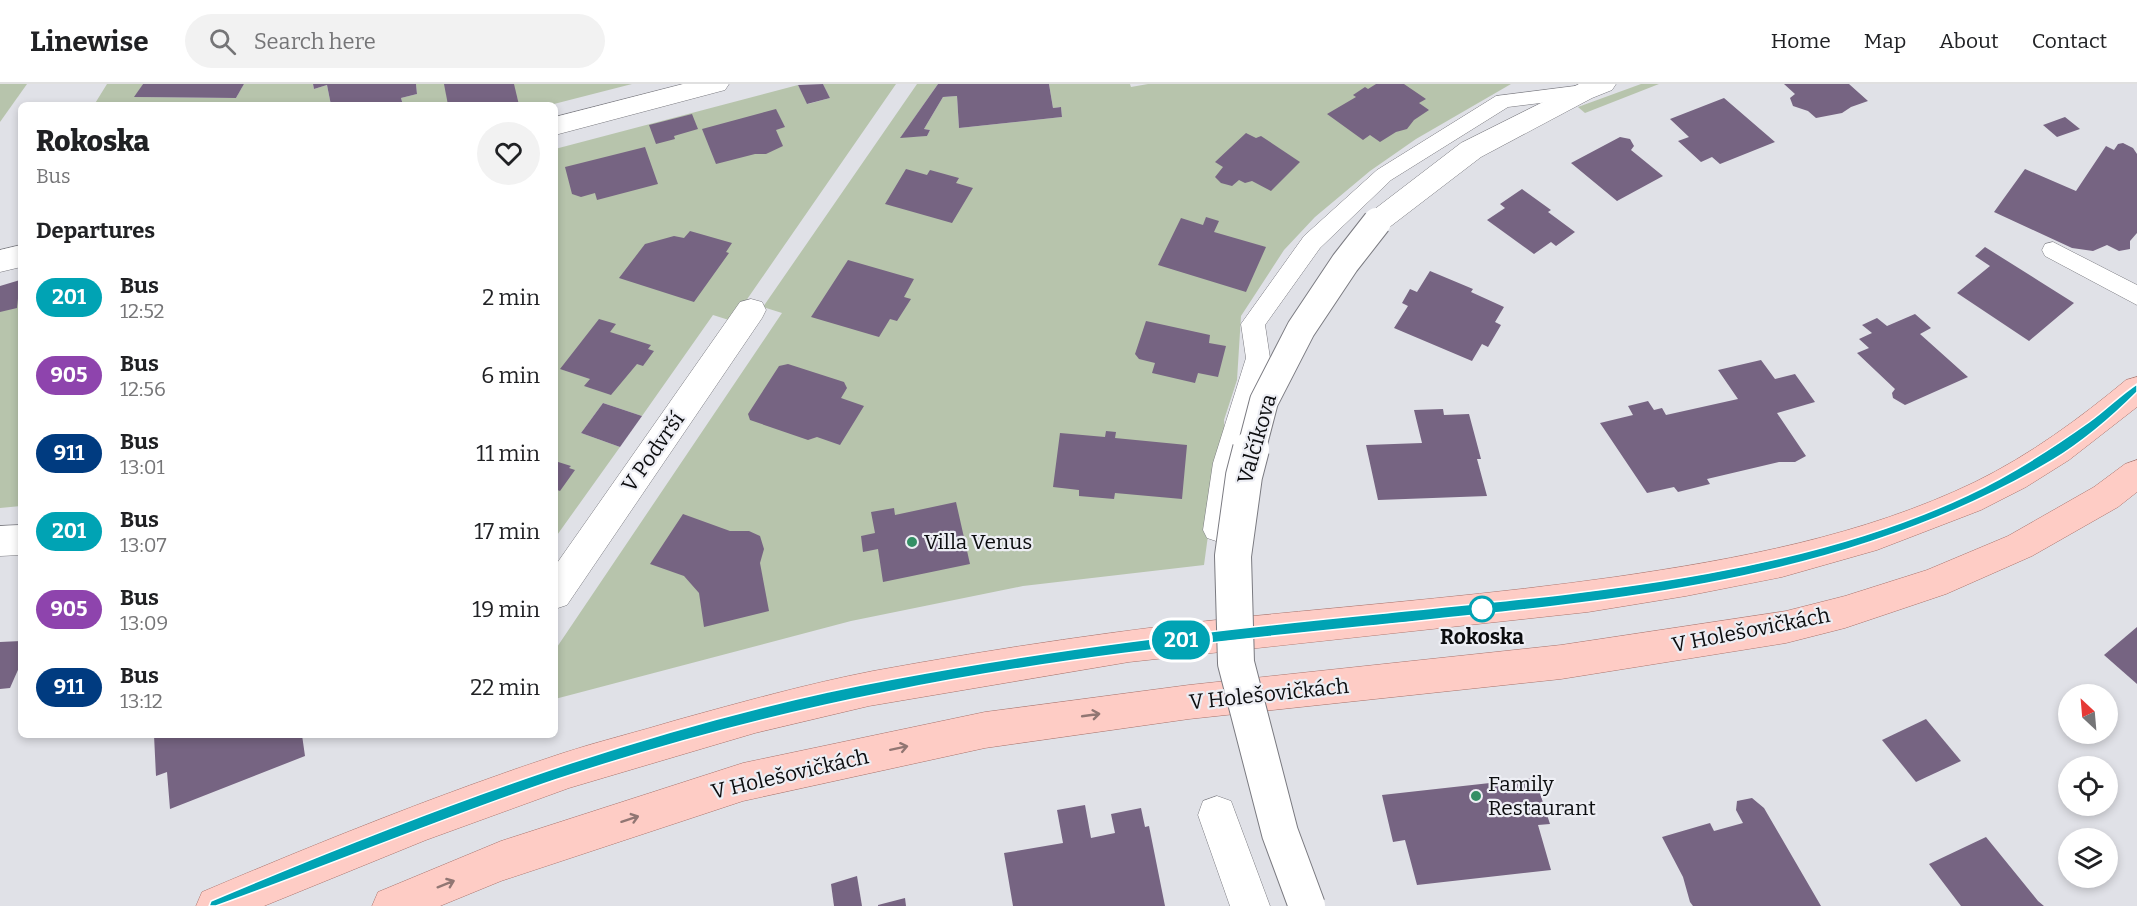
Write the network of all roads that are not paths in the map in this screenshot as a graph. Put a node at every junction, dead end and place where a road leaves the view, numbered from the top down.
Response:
1 (716, 84) edge
2 (1593, 88) edge
3 (558, 125) edge
4 (2053, 250) dead end
5 (18, 257) edge
6 (0, 261) edge
7 (2137, 296) edge
8 (751, 310) dead end
9 (2137, 389) edge
10 (2137, 474) edge
11 (1216, 530) dead end
12 (18, 540) edge
13 (0, 541) edge
14 (558, 590) edge
15 (1217, 814) dead end
16 (216, 906) edge
17 (392, 906) edge
18 (1250, 906) edge
19 (1307, 906) edge

1 - 3 street
2 - 11 lane
2 - 19 street, Valčíkova, bridge
4 - 7 lane
5 - 6 street
8 - 14 street, V Podvrší
9 - 16 main road
17 -> 10 main road, V Holešovičkách
12 - 13 street
15 - 18 street

